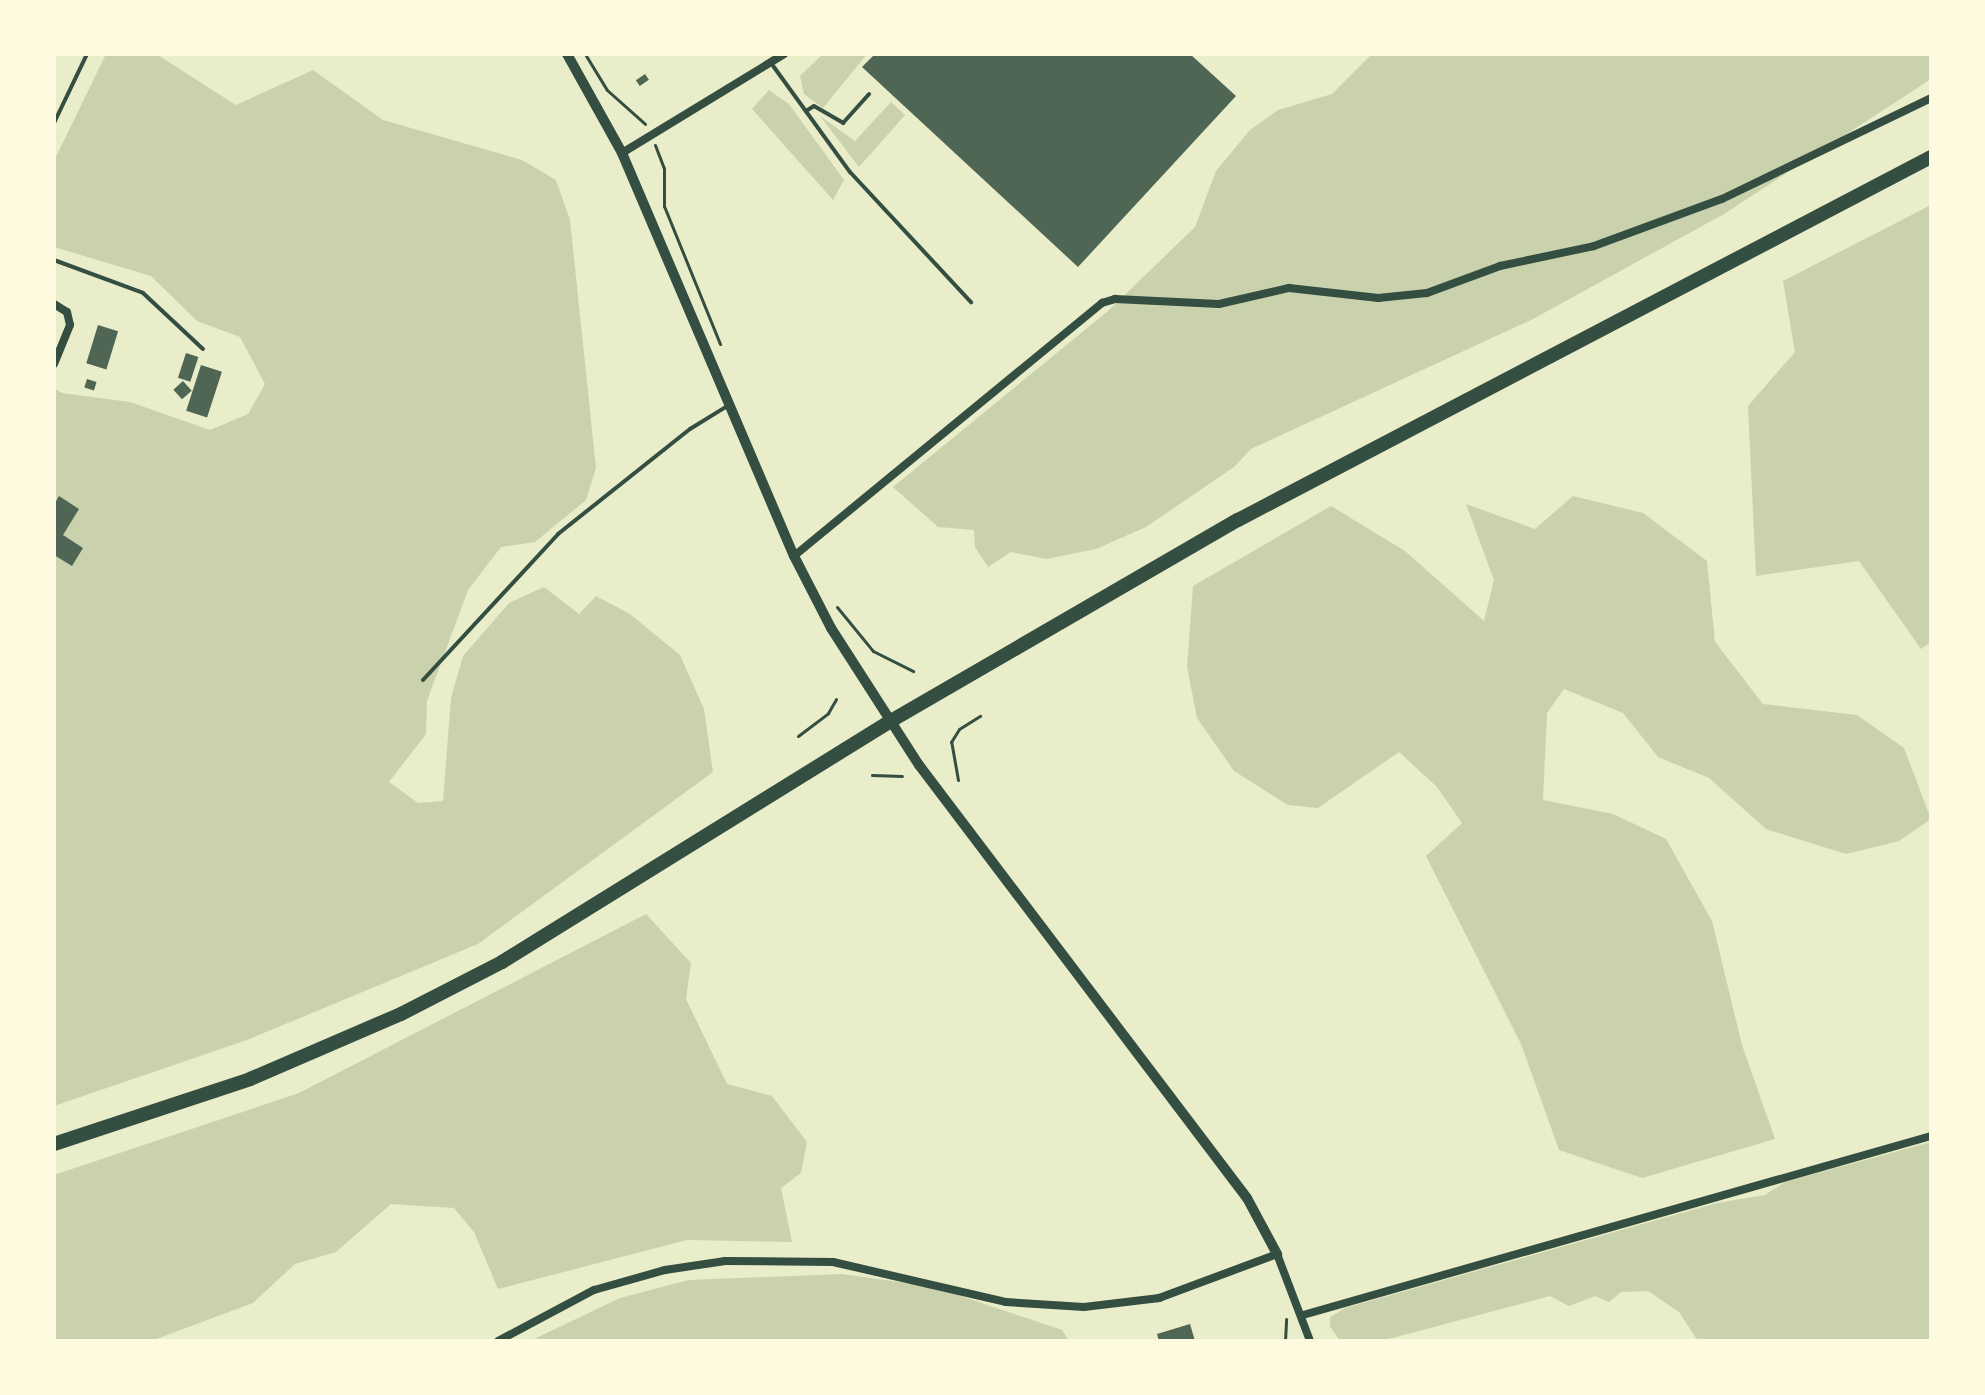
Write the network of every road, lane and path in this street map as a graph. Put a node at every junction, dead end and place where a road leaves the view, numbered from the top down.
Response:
1 (87, 54) edge
2 (567, 54) edge
3 (585, 54) edge
4 (784, 54) edge
5 (771, 63) junction
6 (869, 94) dead end
7 (1931, 98) edge
8 (806, 111) junction
9 (54, 123) edge
10 (650, 135) junction
11 (622, 153) junction
12 (1931, 157) edge
13 (54, 260) edge
14 (971, 302) dead end
15 (54, 304) edge
16 (203, 349) dead end
17 (723, 352) dead end
18 (54, 364) edge
19 (730, 404) junction
20 (794, 556) junction
21 (834, 601) dead end
22 (913, 671) dead end
23 (423, 680) dead end
24 (836, 699) dead end
25 (980, 716) dead end
26 (889, 722) junction
27 (798, 736) dead end
28 (872, 775) dead end
29 (902, 776) dead end
30 (958, 780) dead end
31 (1931, 1136) edge
32 (54, 1144) edge
33 (1277, 1254) junction
34 (1303, 1315) junction
35 (498, 1341) edge
36 (1309, 1341) edge

1 - 9 lane
2 - 11 street
3 - 10 path
4 - 5 street
5 - 8 lane
5 - 10 street
6 - 8 lane
7 - 20 street
8 - 14 lane
10 - 11 street
10 - 17 path
11 - 19 street
12 - 26 highway
13 - 16 lane
15 - 18 street
19 - 20 street
19 - 23 lane
20 - 26 street
21 - 22 path
24 - 27 path
25 - 30 path
26 - 32 highway
26 - 33 street
28 - 29 path
31 - 34 street
33 - 34 street
33 - 35 street
34 - 36 street

